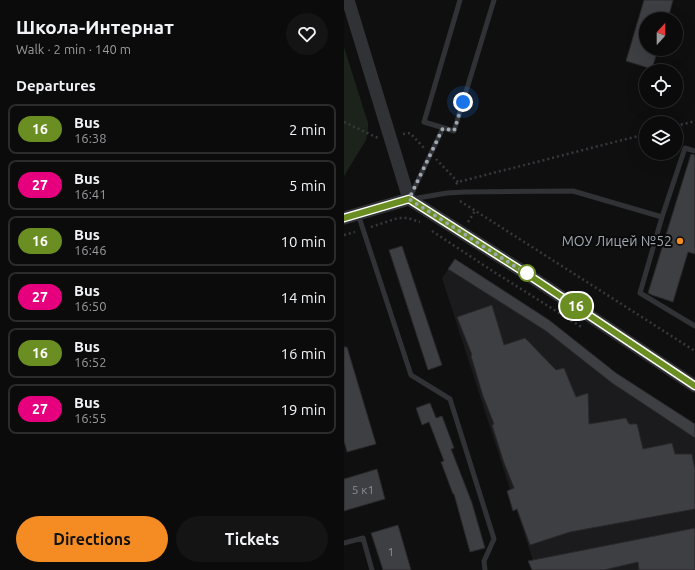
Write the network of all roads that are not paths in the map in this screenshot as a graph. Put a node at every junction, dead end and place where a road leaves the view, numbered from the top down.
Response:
1 (348, 0) edge
2 (460, 0) edge
3 (494, 0) edge
4 (443, 128) junction
5 (695, 151) edge
6 (409, 199) junction
7 (358, 213) junction
8 (662, 217) junction
9 (344, 218) edge
10 (695, 326) edge
11 (695, 386) edge
12 (344, 544) edge
13 (372, 570) edge
14 (485, 570) edge

1 - 6 street
2 - 4 lane
3 - 4 lane
4 - 6 lane
5 - 8 lane
6 - 7 street
6 - 8 lane
6 - 11 street
7 - 9 street
7 - 14 lane
8 - 10 lane
12 - 13 lane

